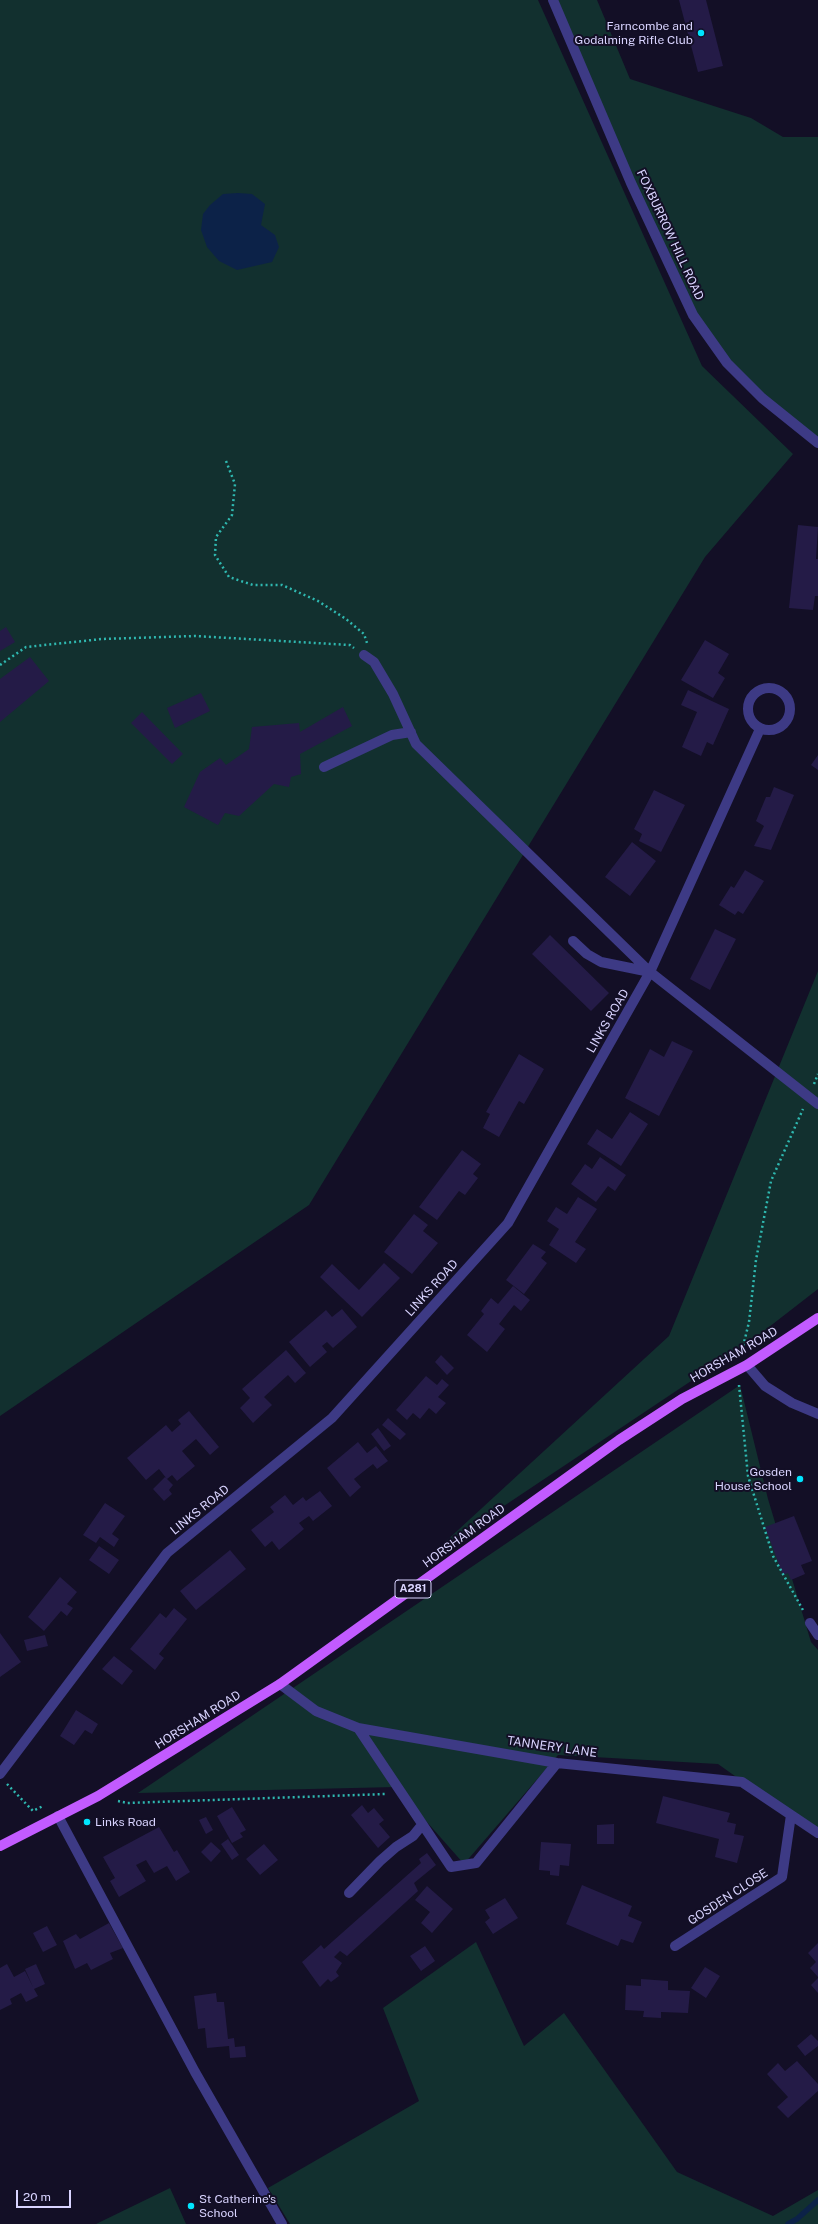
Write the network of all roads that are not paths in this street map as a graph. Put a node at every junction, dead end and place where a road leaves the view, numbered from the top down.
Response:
1 (553, 0) edge
2 (818, 443) edge
3 (364, 655) road end
4 (760, 729) junction
5 (411, 732) junction
6 (324, 767) dead end
7 (573, 941) dead end
8 (650, 972) junction
9 (818, 1104) edge
10 (818, 1318) edge
11 (742, 1367) junction
12 (818, 1414) edge
13 (810, 1623) road end
14 (818, 1635) edge
15 (280, 1684) junction
16 (358, 1728) junction
17 (557, 1763) junction
18 (3, 1778) edge
19 (791, 1815) junction
20 (58, 1816) junction
21 (422, 1825) junction
22 (818, 1833) edge
23 (0, 1846) edge
24 (349, 1893) dead end
25 (676, 1946) dead end
26 (282, 2224) edge

1 - 2 street, FOXBURROW HILL ROAD
3 - 5 street
4 - 4 street
4 - 8 street, LINKS ROAD
5 - 6 street
5 - 8 street
7 - 8 street
8 - 9 street
8 - 18 street, LINKS ROAD
10 - 11 main road, HORSHAM ROAD / A281
11 - 12 street
11 - 15 main road, HORSHAM ROAD / A281
13 - 14 street
15 - 16 street, TANNERY LANE
15 - 20 main road, HORSHAM ROAD / A281
16 - 17 street, TANNERY LANE
16 - 21 street
17 - 19 street, TANNERY LANE
17 - 21 street
19 - 22 street, TANNERY LANE
19 - 25 street, GOSDEN CLOSE
20 - 23 main road, HORSHAM ROAD / A281
20 - 26 street
21 - 24 street

